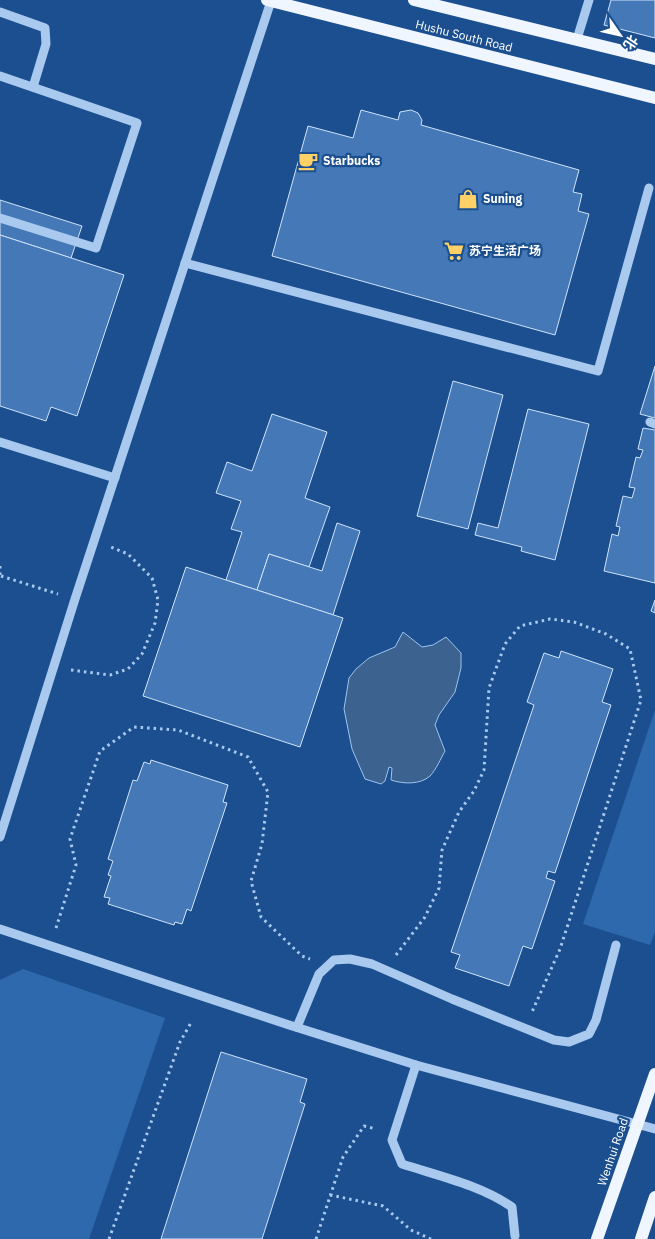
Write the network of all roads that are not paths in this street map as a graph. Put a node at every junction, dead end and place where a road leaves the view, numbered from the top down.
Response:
1 (269, 0) edge
2 (414, 0) edge
3 (589, 0) edge
4 (0, 12) edge
5 (577, 39) junction
6 (655, 59) edge
7 (0, 76) edge
8 (33, 87) junction
9 (655, 98) edge
10 (649, 188) dead end
11 (0, 218) edge
12 (185, 263) junction
13 (0, 442) edge
14 (114, 478) junction
15 (0, 837) edge
16 (0, 929) edge
17 (616, 945) dead end
18 (297, 1027) junction
19 (416, 1065) junction
20 (655, 1074) edge
21 (637, 1125) junction
22 (655, 1130) edge
23 (655, 1197) edge
24 (515, 1236) dead end
25 (597, 1239) edge
26 (641, 1239) edge

1 - 9 main road, Hushu South Road
1 - 12 street
2 - 5 main road, Hushu South Road
3 - 5 street
4 - 8 street
5 - 6 main road, Hushu South Road
7 - 8 street
8 - 11 street
10 - 12 street
12 - 14 street
13 - 14 street
14 - 15 street
16 - 18 street
17 - 18 street
18 - 19 street
19 - 21 street
19 - 24 street
20 - 21 main road, Wenhui Road
21 - 22 street
21 - 25 main road, Wenhui Road
23 - 26 main road

